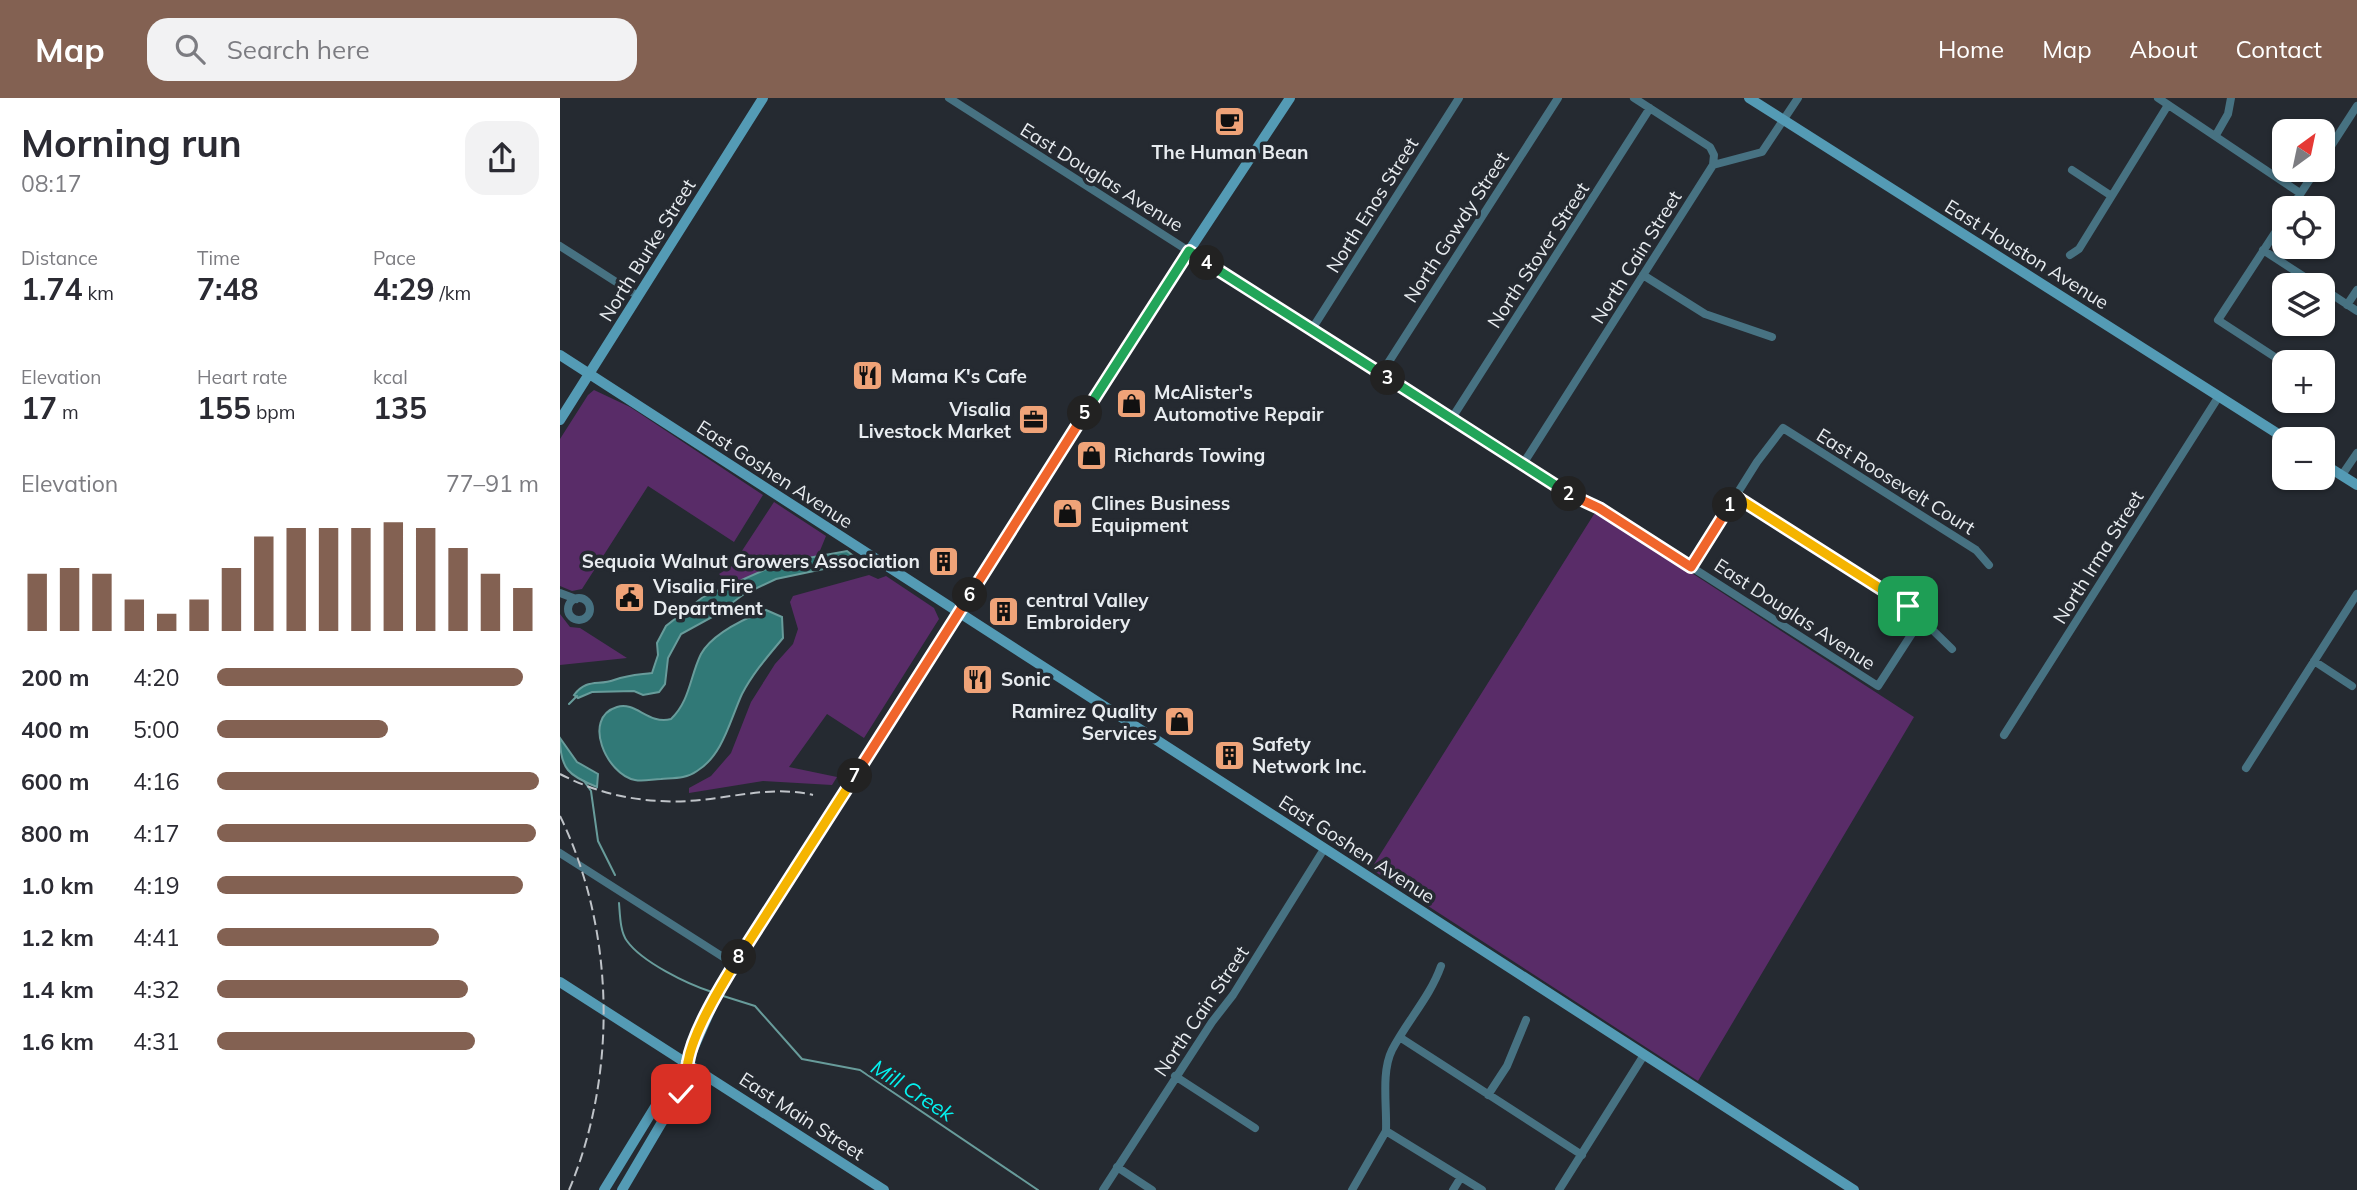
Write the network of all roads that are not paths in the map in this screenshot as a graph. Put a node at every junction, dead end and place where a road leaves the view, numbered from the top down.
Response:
1 (764, 98) edge
2 (949, 98) edge
3 (1290, 98) edge
4 (1459, 98) edge
5 (1558, 98) edge
6 (1634, 98) edge
7 (1749, 98) edge
8 (1798, 98) edge
9 (2158, 98) edge
10 (2231, 98) edge
11 (2168, 105) junction
12 (2357, 106) edge
13 (1650, 108) junction
14 (1783, 121) junction
15 (2216, 135) junction
16 (2335, 140) edge
17 (1713, 165) junction
18 (2072, 170) dead end
19 (2308, 182) edge
20 (2301, 193) junction
21 (2110, 195) junction
22 (2299, 196) edge
23 (2272, 237) edge
24 (560, 246) edge
25 (2263, 250) junction
26 (1189, 251) junction
27 (2070, 255) dead end
28 (2299, 273) edge
29 (1643, 275) junction
30 (2357, 290) edge
31 (638, 296) junction
32 (2335, 297) edge
33 (2347, 305) junction
34 (2357, 311) edge
35 (1312, 329) junction
36 (1772, 337) dead end
37 (560, 355) edge
38 (2272, 355) edge
39 (589, 373) junction
40 (1381, 374) junction
41 (2219, 396) junction
42 (1452, 418) junction
43 (560, 420) edge
44 (2272, 430) edge
45 (2357, 453) edge
46 (1523, 464) junction
47 (2335, 471) edge
48 (2342, 475) junction
49 (2357, 485) edge
50 (1735, 496) junction
51 (1989, 565) dead end
52 (1691, 567) junction
53 (560, 593) edge
54 (2357, 594) edge
55 (576, 598) junction
56 (560, 602) edge
57 (568, 611) junction
58 (958, 613) junction
59 (1922, 618) junction
60 (1952, 649) dead end
61 (2314, 661) junction
62 (2352, 685) dead end
63 (2004, 735) dead end
64 (2246, 768) dead end
65 (1324, 849) junction
66 (560, 853) edge
67 (734, 964) junction
68 (1441, 966) dead end
69 (560, 982) edge
70 (1526, 1020) dead end
71 (1401, 1038) junction
72 (1644, 1055) junction
73 (687, 1063) junction
74 (1175, 1076) junction
75 (1488, 1095) junction
76 (1255, 1128) dead end
77 (1386, 1131) junction
78 (1582, 1154) junction
79 (1117, 1167) junction
80 (1461, 1177) junction
81 (604, 1190) edge
82 (622, 1190) edge
83 (884, 1190) edge
84 (1103, 1190) edge
85 (1152, 1190) edge
86 (1352, 1190) edge
87 (1453, 1190) edge
88 (1482, 1190) edge
89 (1559, 1190) edge
90 (1854, 1190) edge

1 - 31 street, North Burke Street
2 - 26 street, East Douglas Avenue
3 - 26 street
4 - 35 street, North Enos Street
5 - 40 street, North Gowdy Street
6 - 13 street
7 - 14 street, East Houston Avenue
8 - 14 street
9 - 11 street
10 - 15 street
11 - 15 street
11 - 21 street
12 - 16 street
13 - 17 street
13 - 42 street, North Stover Street
14 - 17 street
14 - 41 street, East Houston Avenue
15 - 20 street
17 - 29 street, North Cain Street
18 - 21 street
19 - 20 street
20 - 22 street
21 - 27 street
23 - 25 street
24 - 31 street
25 - 28 street
25 - 38 street
26 - 35 street, East Douglas Avenue
26 - 58 street
29 - 36 street
29 - 46 street, North Cain Street
30 - 33 street
31 - 39 street, North Burke Street
32 - 33 street
33 - 34 street
35 - 40 street, East Douglas Avenue
37 - 39 street, East Goshen Avenue
39 - 43 street, North Burke Street
39 - 58 street, East Goshen Avenue
40 - 42 street, East Douglas Avenue
41 - 44 street, East Houston Avenue
41 - 63 street, North Irma Street
42 - 46 street, East Douglas Avenue
45 - 48 street
46 - 52 street, East Douglas Avenue
47 - 48 street
48 - 49 street
50 - 51 street, East Roosevelt Court
50 - 52 street
50 - 59 street
52 - 59 street, East Douglas Avenue
53 - 55 street
54 - 61 street
55 - 57 street
55 - 57 street
56 - 57 street
58 - 65 street, East Goshen Avenue
58 - 67 street
59 - 60 street
61 - 62 street
61 - 64 street
65 - 72 street, East Goshen Avenue
65 - 74 street, North Cain Street
66 - 67 street
67 - 73 street
68 - 71 street
69 - 73 street, East Main Street
70 - 75 street
71 - 75 street
71 - 77 street
72 - 78 street
72 - 90 street, East Goshen Avenue
73 - 81 street
73 - 82 street
73 - 83 street, East Main Street
74 - 76 street
74 - 79 street, North Cain Street
75 - 78 street
77 - 80 street
77 - 86 street
78 - 89 street
79 - 84 street, North Cain Street
79 - 85 street
80 - 87 street
80 - 88 street

